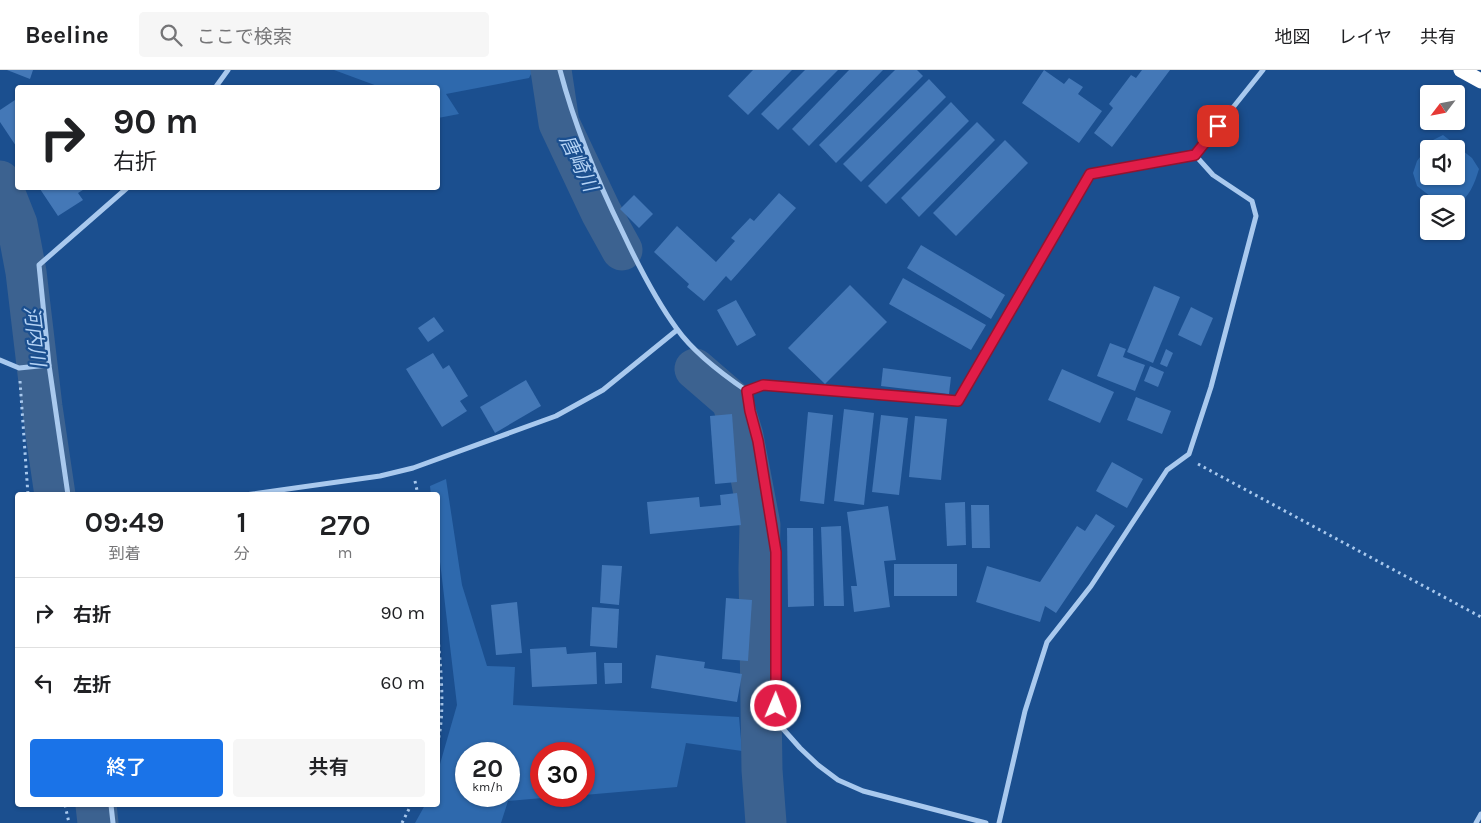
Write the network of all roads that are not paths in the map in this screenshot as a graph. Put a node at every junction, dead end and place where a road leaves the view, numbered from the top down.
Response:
1 (228, 70) edge
2 (560, 70) edge
3 (1263, 70) edge
4 (1461, 70) edge
5 (1481, 81) edge
6 (217, 85) edge
7 (1195, 155) junction
8 (124, 190) edge
9 (677, 330) junction
10 (0, 360) edge
11 (49, 365) junction
12 (747, 391) junction
13 (68, 492) edge
14 (266, 492) edge
15 (111, 807) edge
16 (1481, 814) edge
17 (113, 823) edge
18 (986, 823) edge
19 (999, 823) edge
20 (1476, 823) edge

1 - 6 street
2 - 9 street
3 - 7 street
4 - 5 highway
7 - 12 street
7 - 19 street
8 - 11 street
9 - 12 street
9 - 14 street
10 - 11 street
11 - 13 street
12 - 18 street
15 - 17 street
16 - 20 street

